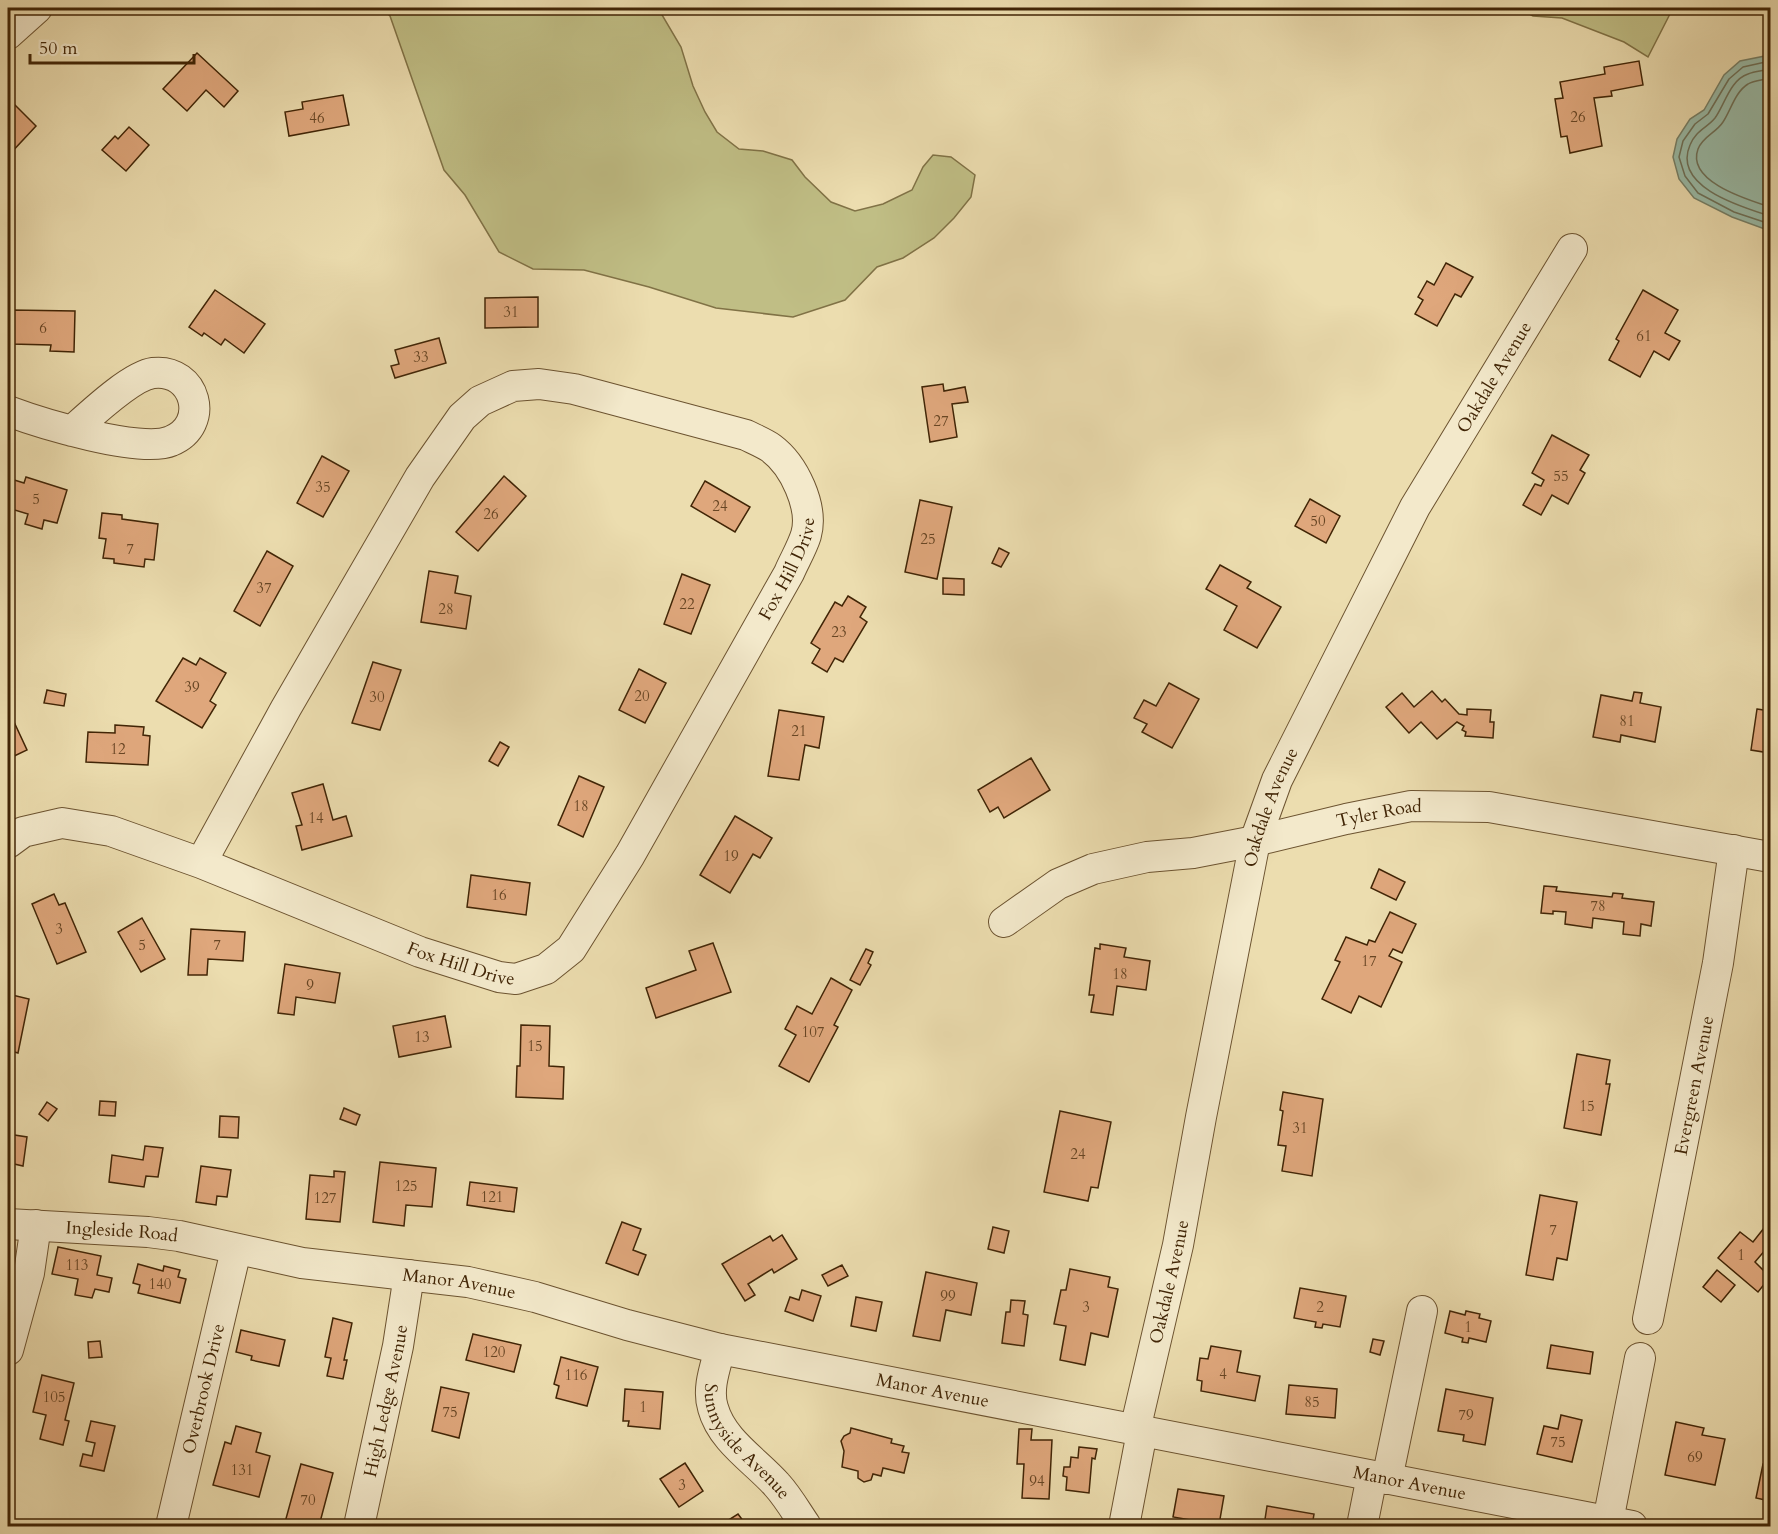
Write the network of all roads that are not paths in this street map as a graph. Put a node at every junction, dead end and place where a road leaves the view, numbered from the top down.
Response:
1 (37, 8) edge
2 (8, 34) edge
3 (1572, 249) dead end
4 (8, 411) edge
5 (72, 430) dead end
6 (1255, 841) junction
7 (8, 843) edge
8 (1734, 850) junction
9 (1770, 857) edge
10 (201, 863) junction
11 (1004, 922) dead end
12 (22, 1224) edge
13 (236, 1250) junction
14 (409, 1275) junction
15 (1422, 1311) dead end
16 (1648, 1319) dead end
17 (720, 1349) junction
18 (8, 1350) edge
19 (1640, 1358) dead end
20 (1139, 1431) junction
21 (1379, 1477) junction
22 (1616, 1525) edge
23 (171, 1527) edge
24 (359, 1527) edge
25 (806, 1527) edge
26 (1124, 1527) edge
27 (1362, 1527) edge

1 - 2 street
3 - 6 street, Oakdale Avenue
4 - 5 street
6 - 8 street, Tyler Road
6 - 11 street, Tyler Road
6 - 20 street, Oakdale Avenue
7 - 10 street, Fox Hill Drive
8 - 9 street, Tyler Road
8 - 16 street, Evergreen Avenue
10 - 10 street, Fox Hill Drive
12 - 13 street, Ingleside Road
12 - 18 street
13 - 14 street, Manor Avenue
13 - 23 street, Overbrook Drive
14 - 17 street, Manor Avenue
14 - 24 street, High Ledge Avenue
15 - 21 street
17 - 20 street, Manor Avenue
17 - 25 street, Sunnyside Avenue
19 - 22 street
20 - 21 street, Manor Avenue
20 - 26 street, Oakdale Avenue
21 - 22 street, Manor Avenue
21 - 27 street

